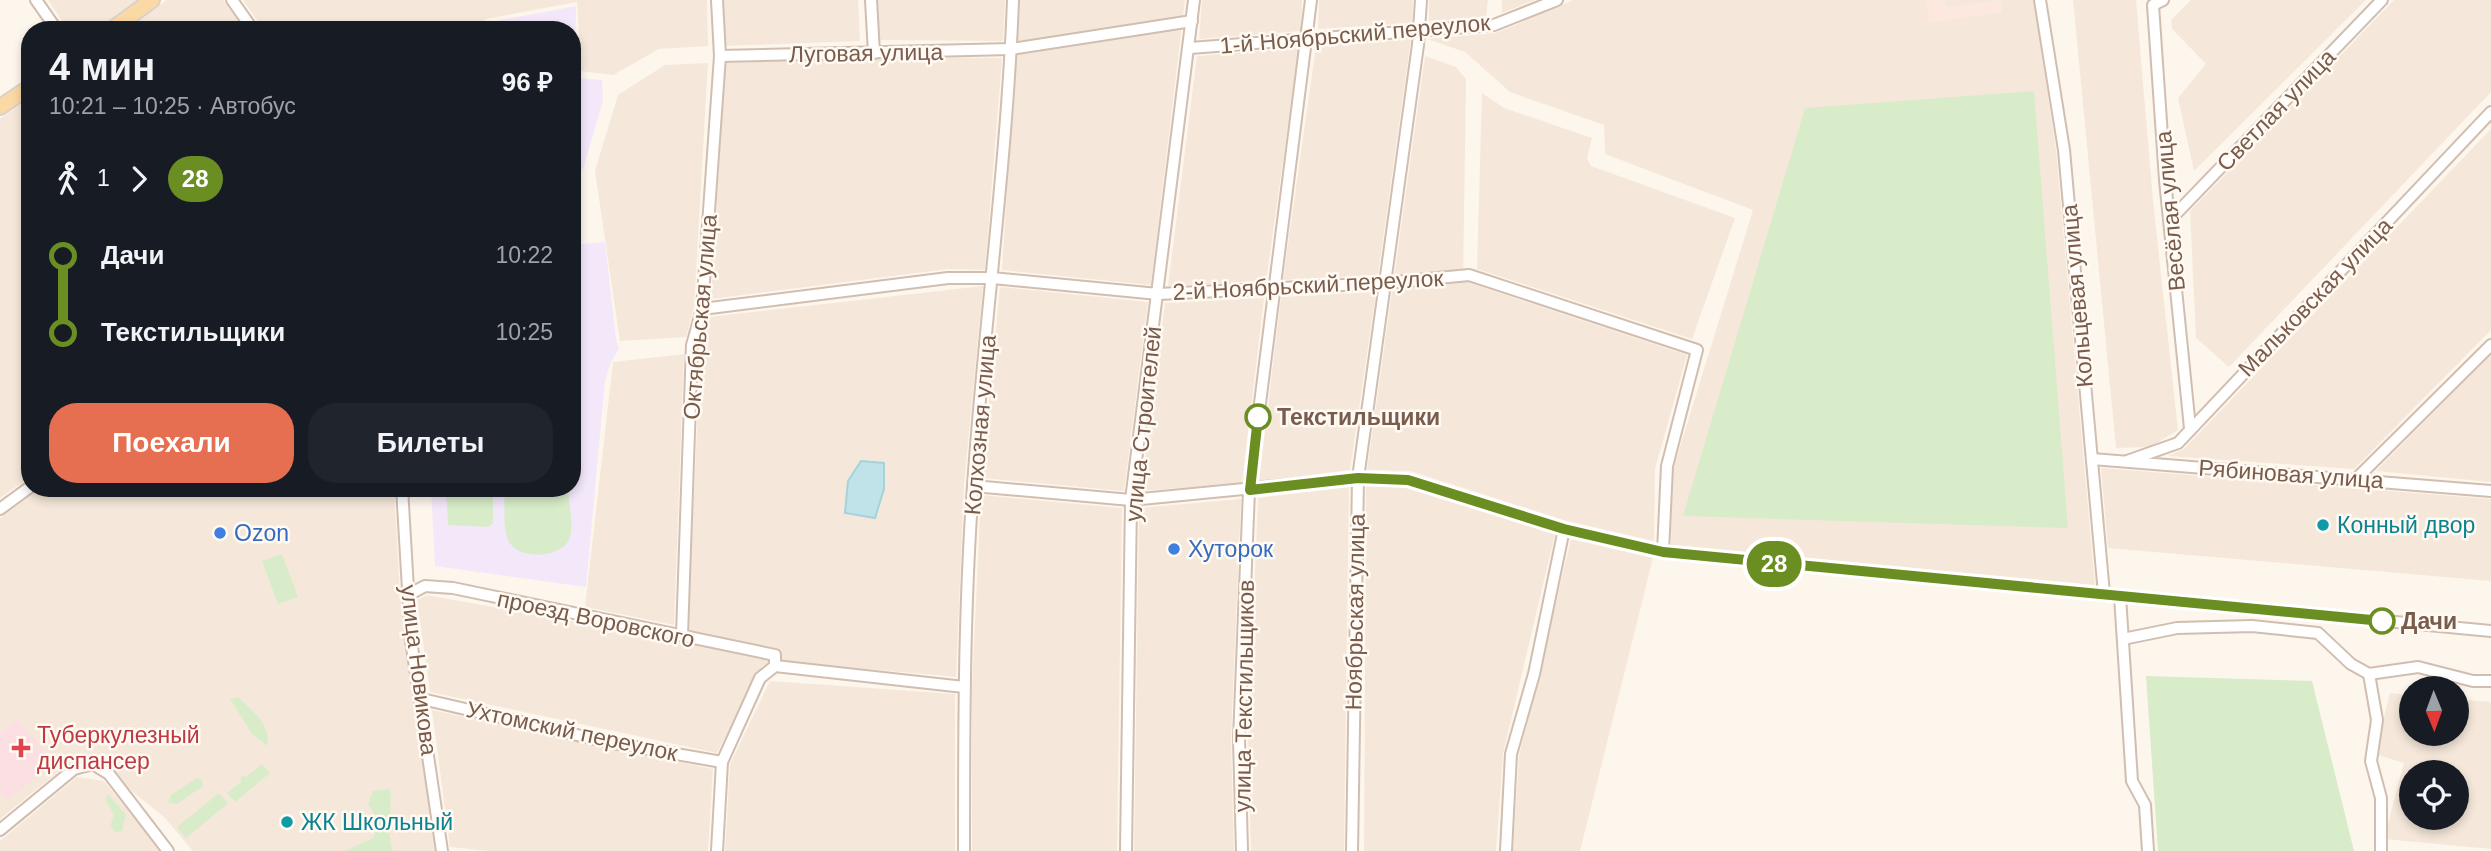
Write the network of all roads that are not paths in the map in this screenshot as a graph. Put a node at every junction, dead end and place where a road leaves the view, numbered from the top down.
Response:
1 (36, 0) edge
2 (152, 0) edge
3 (232, 0) edge
4 (717, 0) edge
5 (871, 0) edge
6 (1013, 0) edge
7 (1194, 0) edge
8 (1311, 0) edge
9 (1421, 0) edge
10 (1557, 0) edge
11 (2040, 0) edge
12 (2163, 0) edge
13 (2382, 0) edge
14 (51, 21) edge
15 (123, 21) edge
16 (247, 21) edge
17 (1192, 21) junction
18 (1420, 30) junction
19 (1308, 38) junction
20 (1190, 48) junction
21 (1011, 49) junction
22 (874, 53) junction
23 (720, 56) junction
24 (21, 93) edge
25 (0, 107) edge
26 (2491, 112) edge
27 (2170, 220) junction
28 (992, 278) junction
29 (1386, 283) junction
30 (1274, 289) junction
31 (1158, 295) junction
32 (702, 309) junction
33 (2491, 345) edge
34 (2190, 428) junction
35 (2092, 459) junction
36 (2127, 461) junction
37 (1358, 478) junction
38 (2357, 478) junction
39 (973, 486) junction
40 (1250, 490) junction
41 (2491, 491) edge
42 (21, 494) edge
43 (403, 497) edge
44 (1131, 500) junction
45 (0, 509) edge
46 (1564, 529) junction
47 (1663, 552) junction
48 (2104, 594) junction
49 (408, 595) junction
50 (2120, 596) junction
51 (2491, 631) edge
52 (682, 635) junction
53 (2123, 639) junction
54 (775, 666) junction
55 (2369, 674) junction
56 (2491, 681) edge
57 (964, 687) junction
58 (422, 699) junction
59 (722, 762) junction
60 (0, 830) edge
61 (168, 851) edge
62 (442, 851) edge
63 (717, 851) edge
64 (964, 851) edge
65 (1126, 851) edge
66 (1242, 851) edge
67 (1352, 851) edge
68 (1506, 851) edge
69 (2148, 851) edge
70 (2381, 851) edge

1 - 14 street
2 - 15 main road
3 - 16 street
4 - 23 street, Октябрьская улица
5 - 22 street
6 - 21 street, Колхозная улица
7 - 17 street, улица Строителей
8 - 19 street, улица Текстильщиков
9 - 18 street, Ноябрьская улица
10 - 18 street, 1-й Ноябрьский переулок
11 - 35 street, Кольцевая улица
12 - 27 street, Весёлая улица
13 - 27 street, Светлая улица
17 - 20 street, улица Строителей
17 - 21 street, 1-й Ноябрьский переулок
18 - 19 street, 1-й Ноябрьский переулок
18 - 29 street, Ноябрьская улица
19 - 20 street, 1-й Ноябрьский переулок
19 - 30 street, улица Текстильщиков
20 - 31 street, улица Строителей
21 - 22 street, Луговая улица
21 - 28 street, Колхозная улица
22 - 23 street, Луговая улица
23 - 32 street, Октябрьская улица
24 - 25 main road
26 - 34 street, Мальковская улица
27 - 34 street, Весёлая улица
28 - 31 street, 2-й Ноябрьский переулок
28 - 32 street, 2-й Ноябрьский переулок
28 - 39 street, Колхозная улица
29 - 30 street, 2-й Ноябрьский переулок
29 - 37 street, Ноябрьская улица
29 - 47 street, 2-й Ноябрьский переулок
30 - 31 street, 2-й Ноябрьский переулок
30 - 40 street, улица Текстильщиков
31 - 44 street, улица Строителей
32 - 52 street, Октябрьская улица
33 - 38 street
34 - 36 street, Мальковская улица
35 - 36 street, Рябиновая улица
35 - 48 street, Кольцевая улица
36 - 38 street, Рябиновая улица
37 - 40 street
37 - 46 street
37 - 67 street, Ноябрьская улица
38 - 41 street, Рябиновая улица
39 - 44 street
39 - 57 street, Колхозная улица
40 - 44 street
40 - 66 street, улица Текстильщиков
42 - 45 street
43 - 49 street, улица Новикова
44 - 65 street, улица Строителей
46 - 47 street
46 - 68 street
47 - 48 street
48 - 50 street
49 - 52 street, проезд Воровского
49 - 58 street, улица Новикова
50 - 51 street
50 - 53 street
52 - 54 street, проезд Воровского
53 - 55 street
53 - 69 street
54 - 57 street
54 - 59 street
55 - 56 street
55 - 70 street
57 - 64 street, Колхозная улица
58 - 59 street, Ухтомский переулок
58 - 62 street, улица Новикова
59 - 63 street
60 - 61 street

